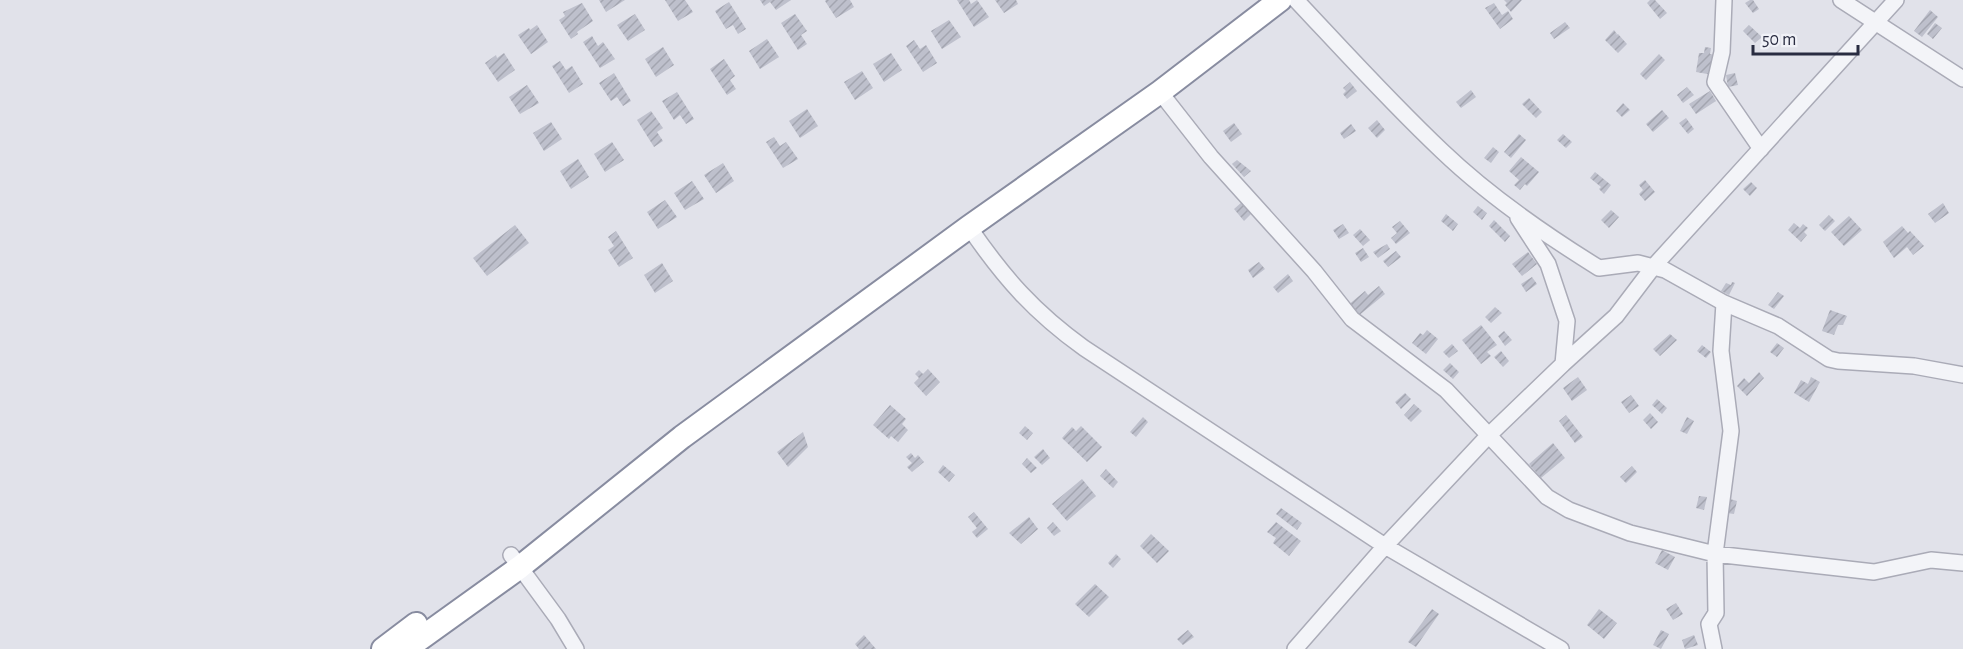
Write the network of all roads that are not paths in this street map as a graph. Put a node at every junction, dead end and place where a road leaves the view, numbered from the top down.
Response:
1 (1280, 0) edge
2 (1296, 0) edge
3 (1724, 0) edge
4 (1841, 0) edge
5 (1896, 0) edge
6 (1877, 22) junction
7 (1963, 79) edge
8 (1160, 92) junction
9 (1761, 149) junction
10 (1513, 210) junction
11 (969, 227) junction
12 (1654, 266) junction
13 (1724, 303) junction
14 (1563, 364) junction
15 (1963, 375) edge
16 (1488, 436) junction
17 (1385, 546) junction
18 (1715, 554) junction
19 (516, 561) junction
20 (1963, 563) edge
21 (383, 649) edge
22 (406, 649) edge
23 (576, 649) edge
24 (1295, 649) edge
25 (1561, 649) edge
26 (1714, 649) edge

1 - 8 highway
2 - 10 street
3 - 9 street
4 - 6 street
5 - 6 street
6 - 7 street
6 - 9 street
8 - 11 highway
8 - 16 street
9 - 12 street
10 - 12 street
10 - 14 street
11 - 17 street
11 - 19 highway
12 - 13 street
12 - 14 street
13 - 15 street
13 - 18 street
14 - 16 street
16 - 17 street
16 - 18 street
17 - 24 street
17 - 25 street
18 - 20 street
18 - 26 street
19 - 21 highway
19 - 22 highway
19 - 23 street

